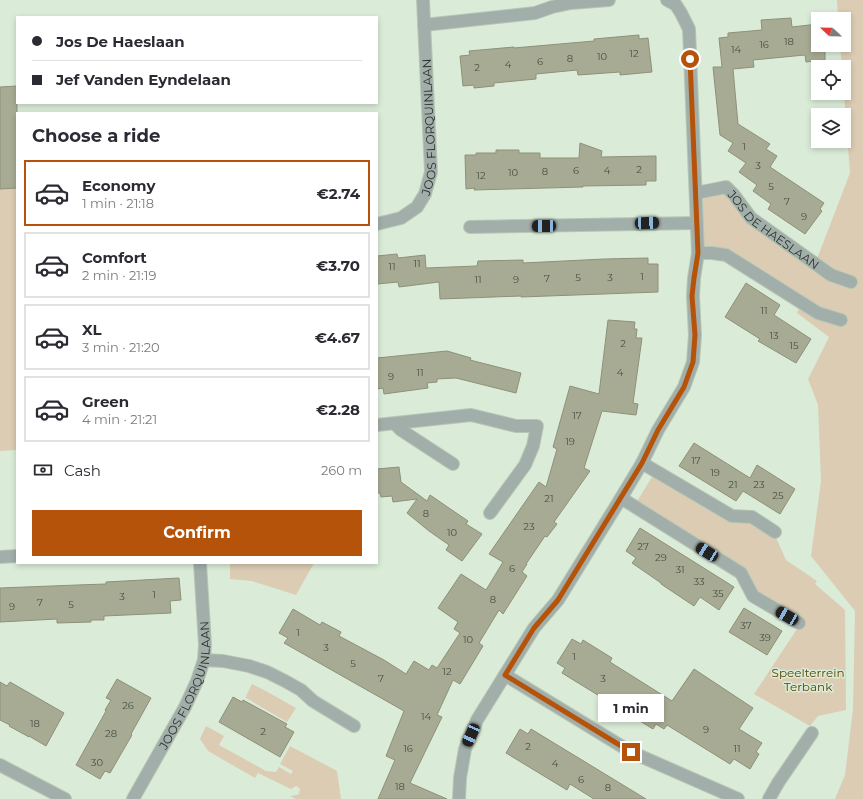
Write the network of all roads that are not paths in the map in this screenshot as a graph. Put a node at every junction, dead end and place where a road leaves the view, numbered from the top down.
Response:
1 (423, 0) edge
2 (609, 0) edge
3 (675, 2) edge
4 (424, 25) junction
5 (696, 193) junction
6 (697, 223) junction
7 (378, 224) edge
8 (470, 227) dead end
9 (698, 253) junction
10 (851, 282) dead end
11 (841, 320) dead end
12 (395, 424) junction
13 (378, 425) edge
14 (642, 463) junction
15 (453, 464) dead end
16 (621, 498) junction
17 (490, 513) dead end
18 (775, 532) dead end
19 (16, 556) edge
20 (0, 557) edge
21 (200, 564) edge
22 (799, 623) dead end
23 (204, 660) junction
24 (505, 675) junction
25 (354, 726) dead end
26 (812, 733) dead end
27 (0, 765) edge
28 (65, 799) edge
29 (133, 799) edge
30 (459, 799) edge
31 (738, 799) edge
32 (769, 799) edge

1 - 4 street, JOOS FLORQUINLAAN
2 - 4 street
3 - 5 street
4 - 7 street, JOOS FLORQUINLAAN
5 - 6 street
5 - 10 street, JOS DE HAESLAAN
6 - 8 street
6 - 9 street
9 - 11 street
9 - 14 street
12 - 13 street
12 - 15 street
12 - 17 street
14 - 16 street
14 - 18 street
16 - 22 street
16 - 24 street
19 - 20 street
21 - 23 street, JOOS FLORQUINLAAN
23 - 25 street
23 - 29 street, JOOS FLORQUINLAAN
24 - 30 street
24 - 31 street
26 - 32 street
27 - 28 street

